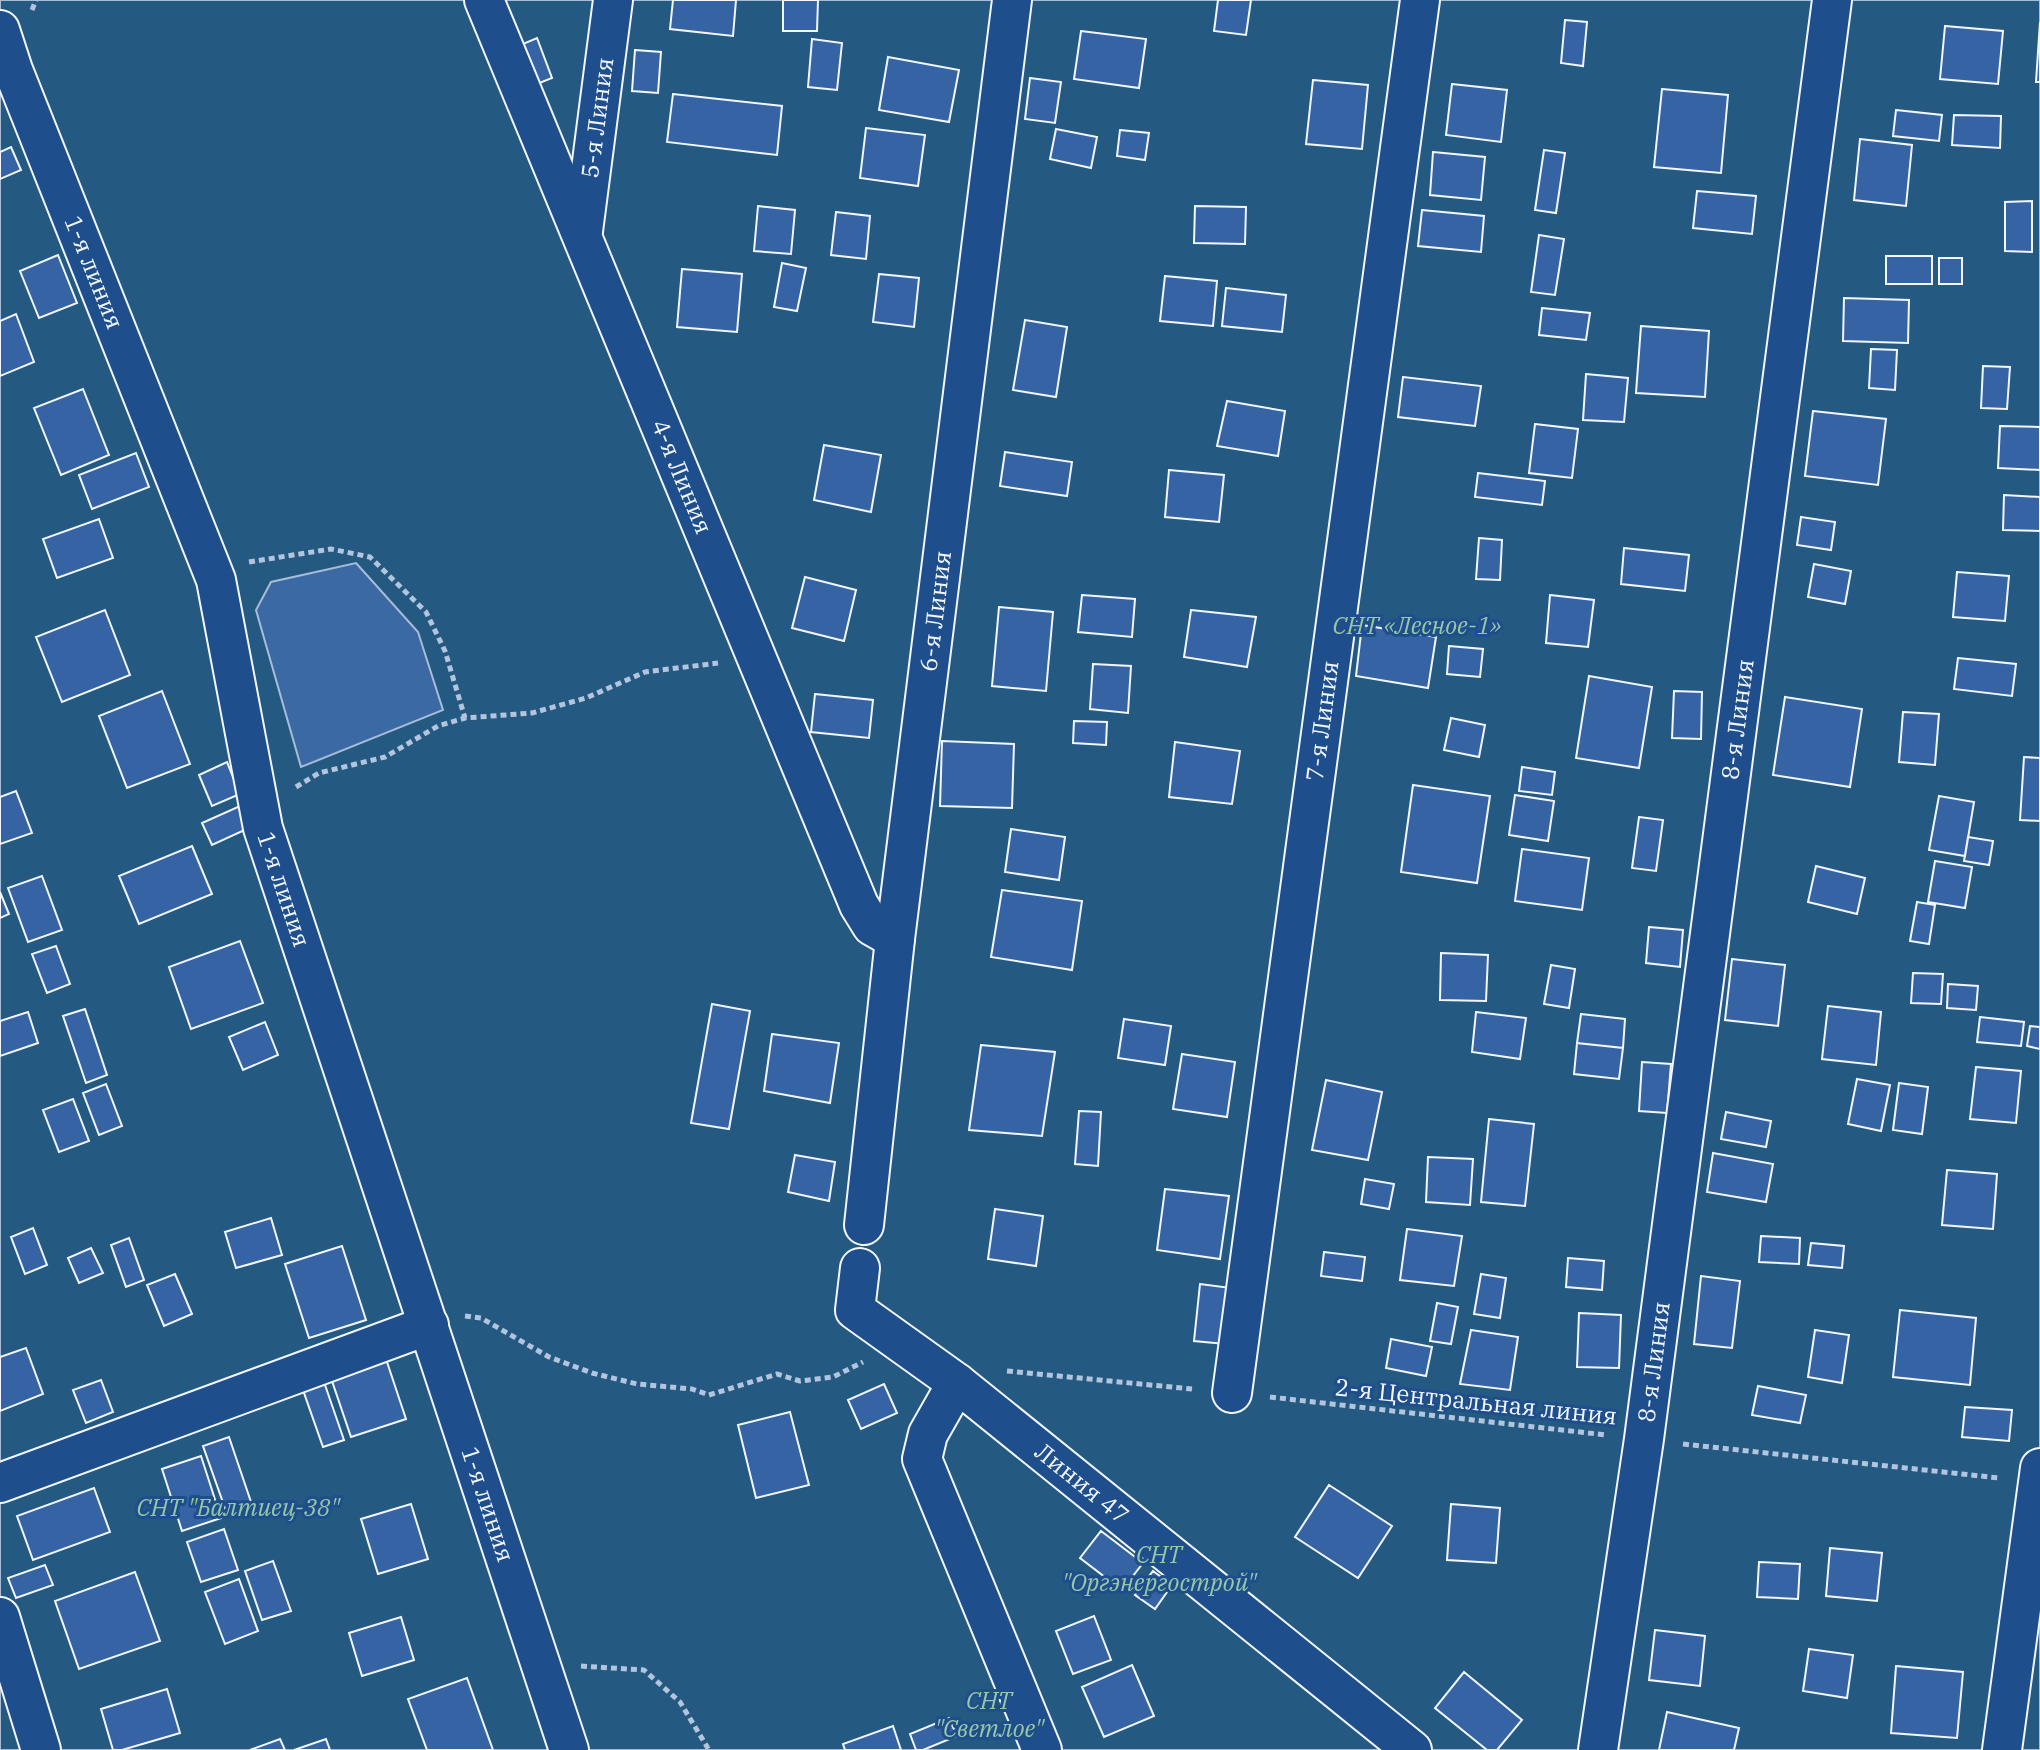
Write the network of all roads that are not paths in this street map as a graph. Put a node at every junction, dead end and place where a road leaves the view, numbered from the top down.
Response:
1 (484, 0) edge
2 (613, 0) edge
3 (1012, 0) edge
4 (1420, 0) edge
5 (1832, 0) edge
6 (0, 30) edge
7 (582, 235) junction
8 (895, 939) junction
9 (864, 1225) dead end
10 (860, 1268) dead end
11 (429, 1325) junction
12 (957, 1383) junction
13 (1232, 1393) road end
14 (2039, 1475) edge
15 (0, 1483) edge
16 (0, 1617) edge
17 (41, 1750) edge
18 (569, 1750) edge
19 (1042, 1750) edge
20 (1412, 1750) edge
21 (1598, 1750) edge
22 (2002, 1750) edge

1 - 7 street, 4-я Линия
2 - 7 street, 5-я Линия
3 - 8 street, 6-я Линия
4 - 13 street, 7-я Линия
5 - 21 street, 8-я Линия
6 - 11 street, 1-я линия
7 - 8 street, 4-я Линия
8 - 9 street, 6-я Линия
10 - 12 street, Линия 47
11 - 15 street
11 - 18 street, 1-я линия
12 - 19 street
12 - 20 street, Линия 47
14 - 22 street
16 - 17 street

